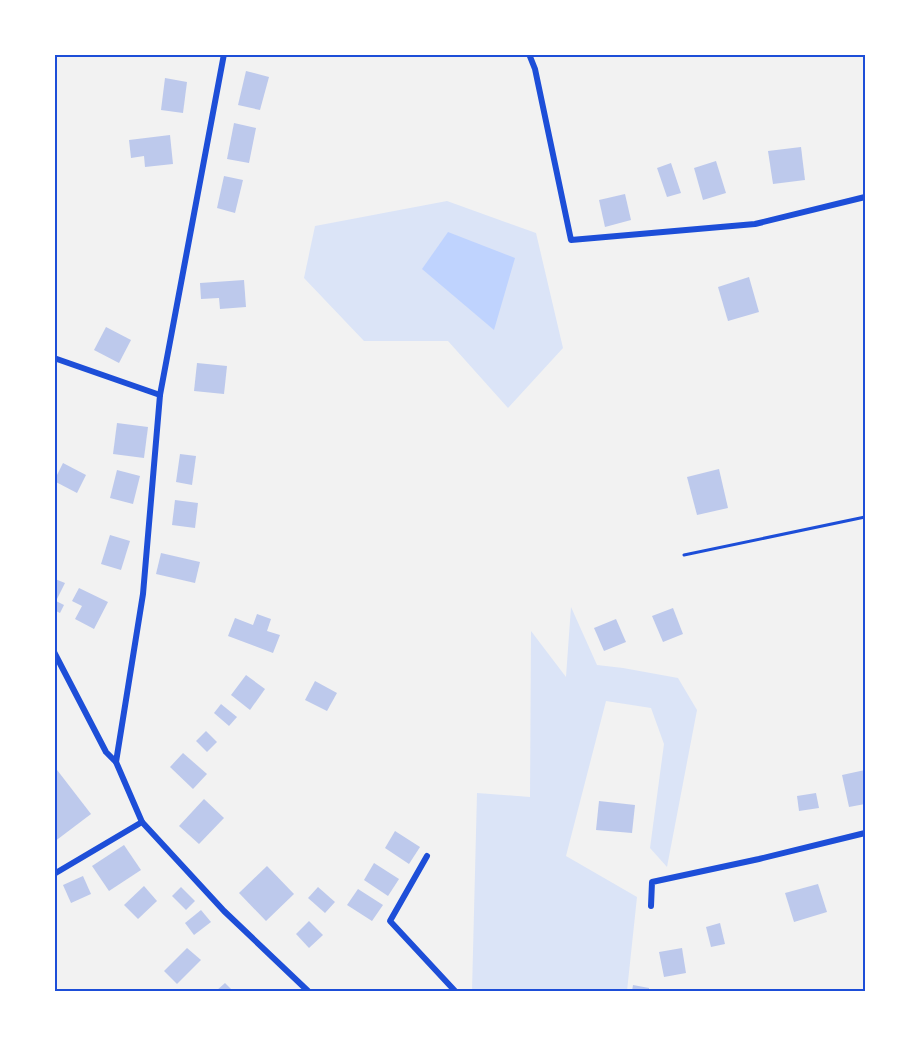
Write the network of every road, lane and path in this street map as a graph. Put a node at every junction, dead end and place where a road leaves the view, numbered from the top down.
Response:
1 (224, 54) edge
2 (529, 54) edge
3 (865, 197) edge
4 (54, 358) edge
5 (160, 396) junction
6 (865, 517) edge
7 (684, 555) dead end
8 (54, 652) edge
9 (116, 762) junction
10 (142, 822) junction
11 (865, 833) edge
12 (427, 856) dead end
13 (54, 874) edge
14 (651, 906) dead end
15 (308, 991) edge
16 (455, 991) edge

1 - 5 street
2 - 3 street
4 - 5 street
5 - 9 street
6 - 7 path
8 - 9 street
9 - 10 street
10 - 13 street
10 - 15 street
11 - 14 street
12 - 16 street

